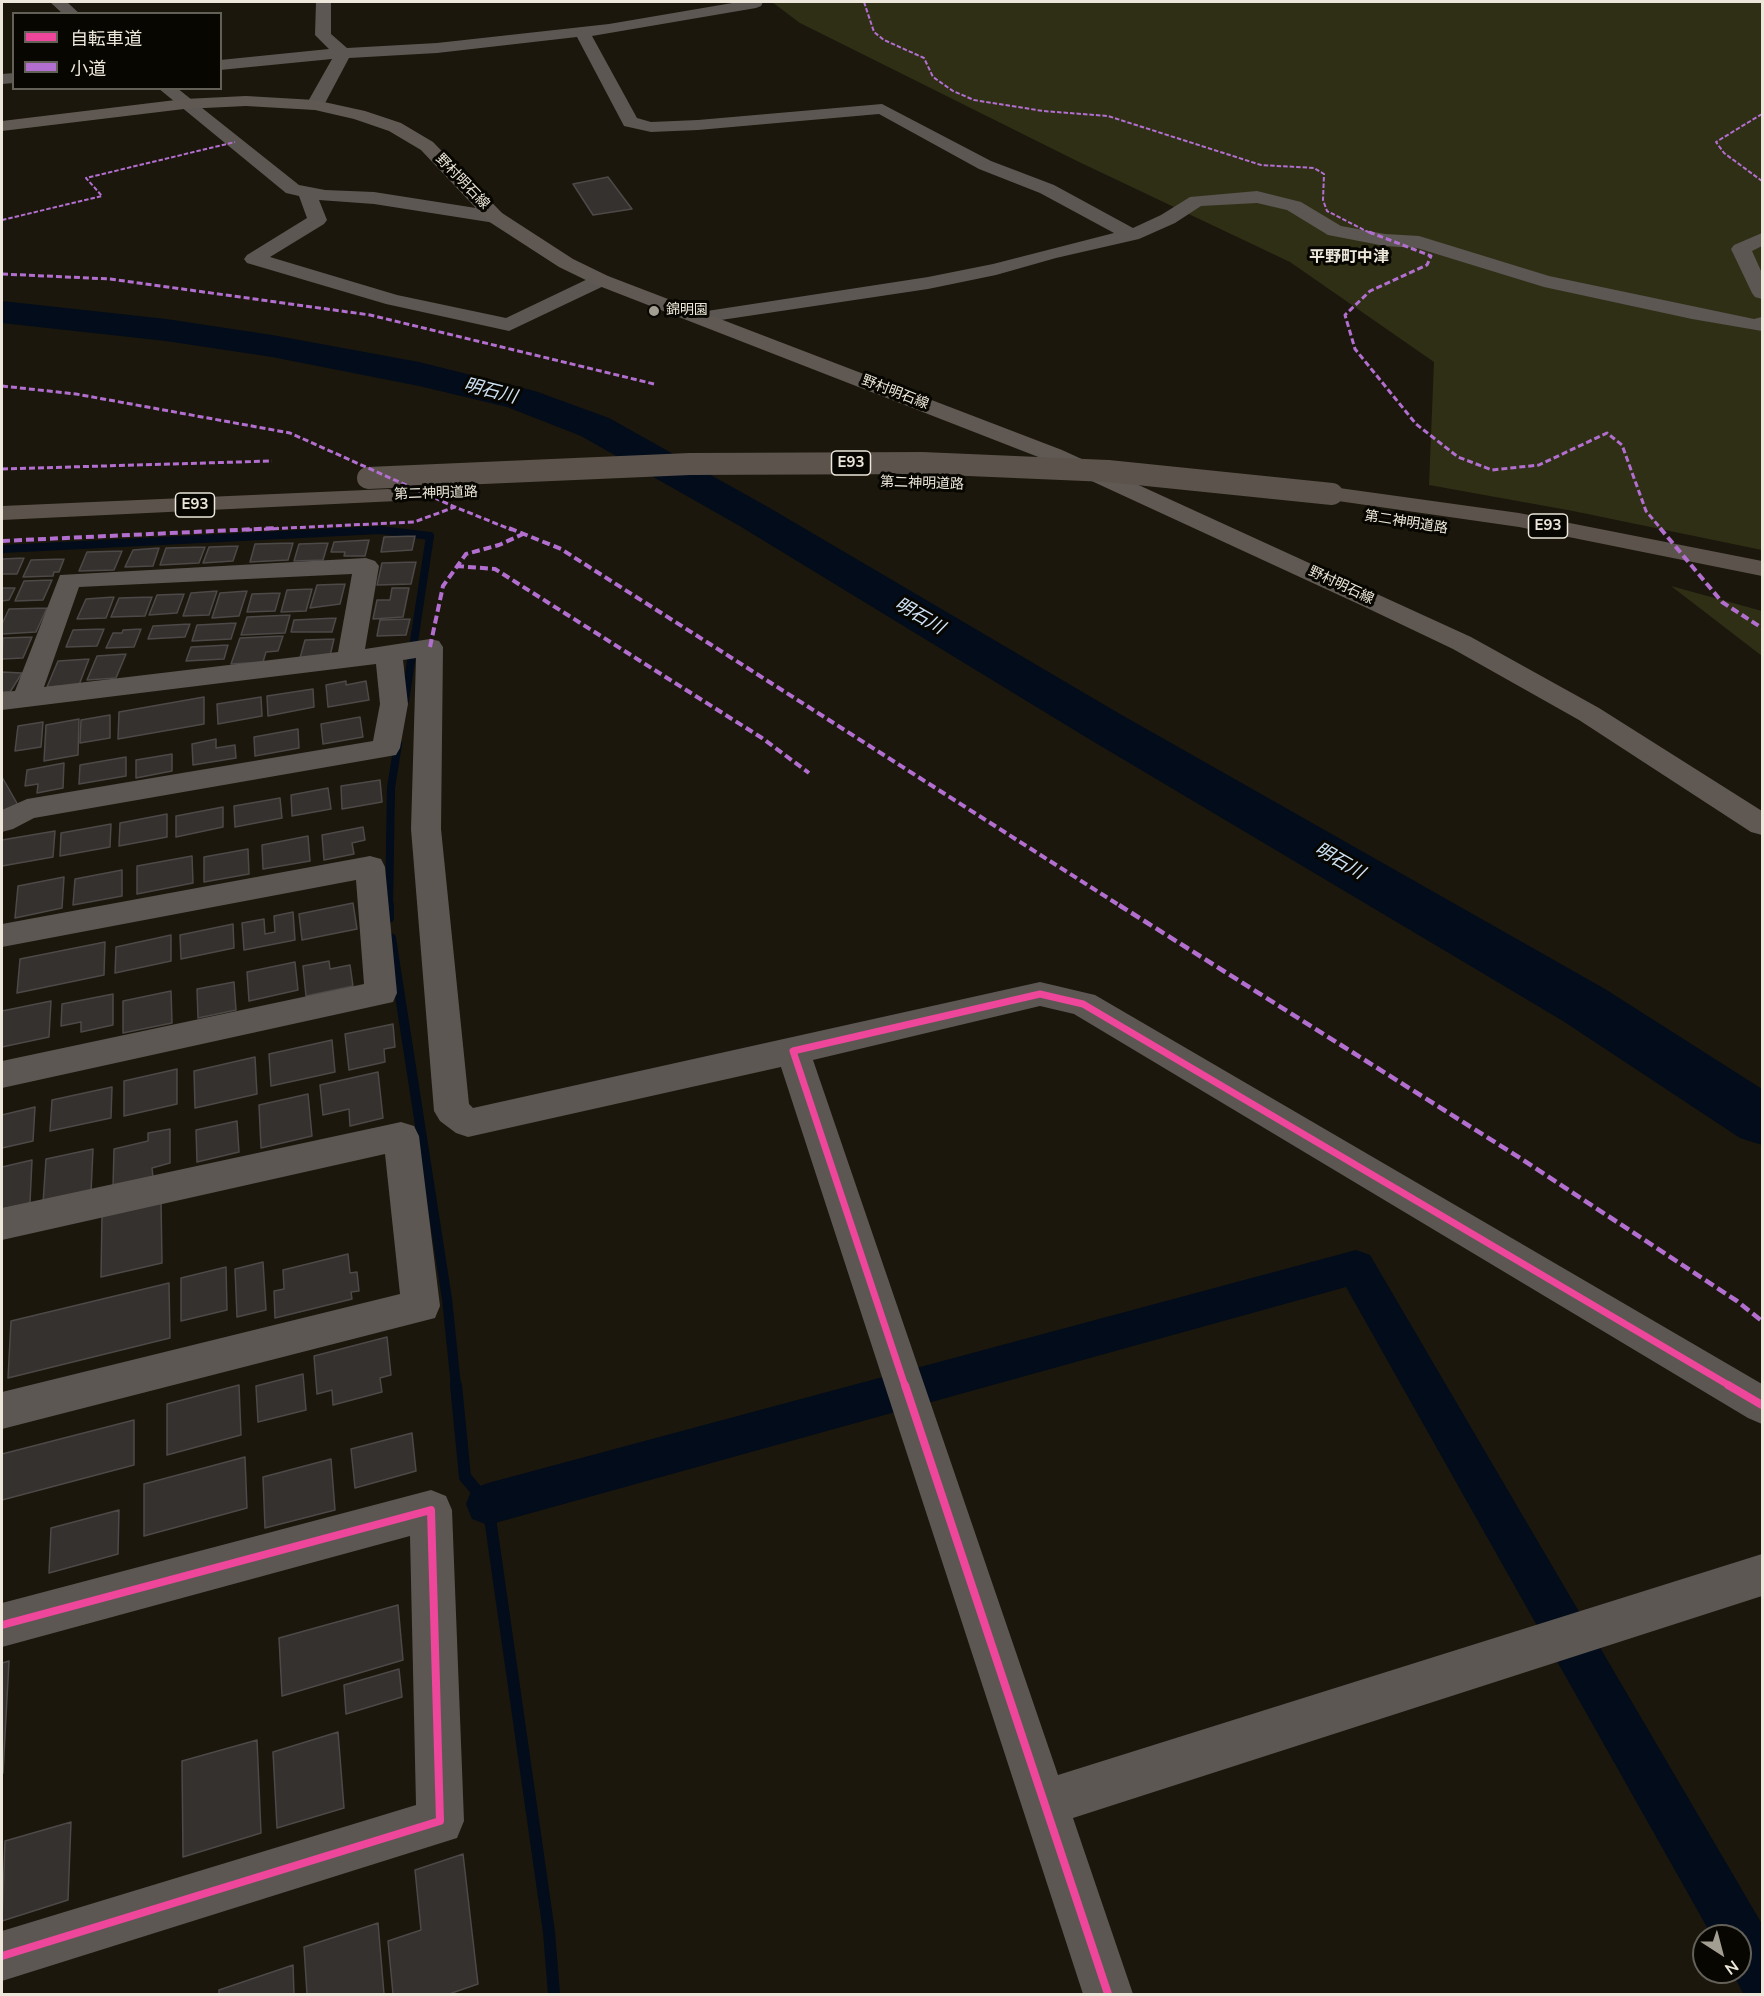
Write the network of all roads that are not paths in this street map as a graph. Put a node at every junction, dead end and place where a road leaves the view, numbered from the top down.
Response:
1 (58, 2) edge
2 (323, 2) edge
3 (754, 2) edge
4 (70, 12) edge
5 (582, 32) junction
6 (343, 53) junction
7 (222, 65) edge
8 (168, 90) edge
9 (184, 104) junction
10 (315, 105) junction
11 (2, 126) edge
12 (307, 192) junction
13 (495, 217) junction
14 (1132, 236) junction
15 (1762, 239) edge
16 (600, 280) junction
17 (1762, 293) edge
18 (701, 317) junction
19 (1762, 323) edge
20 (2, 494) edge
21 (2, 513) edge
22 (1762, 569) edge
23 (1762, 590) edge
24 (389, 654) junction
25 (350, 659) junction
26 (14, 700) edge
27 (2, 822) edge
28 (1762, 825) edge
29 (2, 935) edge
30 (793, 1051) junction
31 (2, 1075) edge
32 (2, 1224) edge
33 (1762, 1405) edge
34 (2, 1411) edge
35 (1762, 1575) edge
36 (2, 1625) edge
37 (1043, 1804) junction
38 (2, 1956) edge
39 (1108, 1995) edge

1 - 4 street
2 - 6 street
3 - 5 street
5 - 6 street
5 - 14 street
6 - 7 street
6 - 10 street
8 - 9 street
9 - 10 main road, 野村明石線
9 - 11 main road, 野村明石線
9 - 12 street
10 - 13 main road, 野村明石線
12 - 13 street
12 - 16 street
13 - 16 main road, 野村明石線
14 - 18 street
14 - 19 street
15 - 17 street
16 - 18 main road, 野村明石線
18 - 28 main road, 野村明石線
20 - 22 highway, 第二神明道路 / E93, bridge
21 - 23 highway, 第二神明道路 / E93
24 - 25 street
24 - 27 street
24 - 30 street
25 - 26 street
25 - 26 street
29 - 31 street
30 - 33 street
30 - 37 street
32 - 34 street
35 - 37 street
36 - 38 street
37 - 39 street

